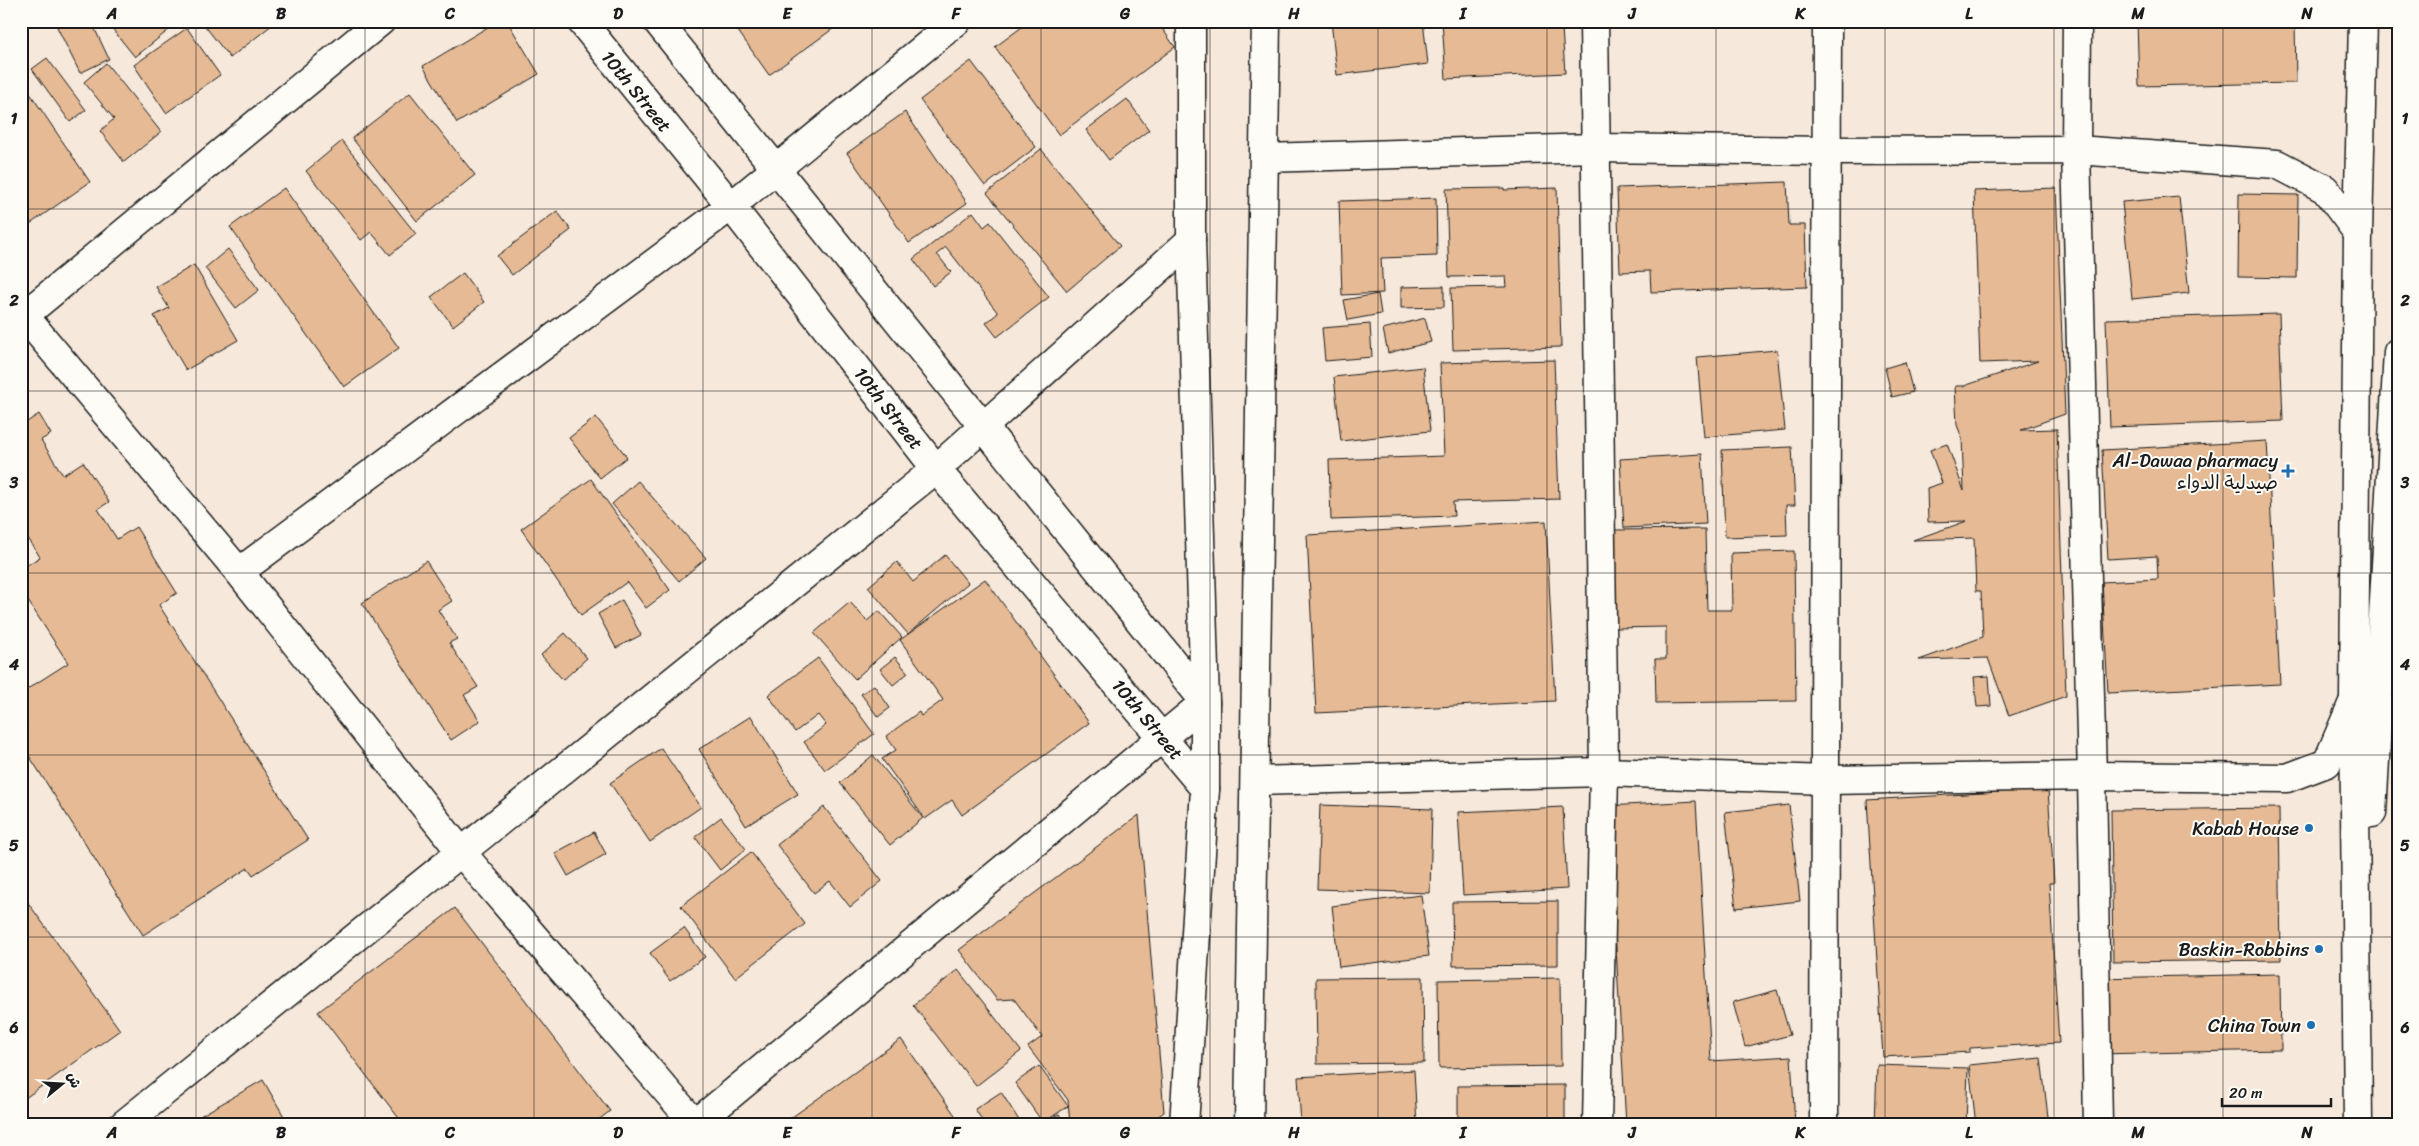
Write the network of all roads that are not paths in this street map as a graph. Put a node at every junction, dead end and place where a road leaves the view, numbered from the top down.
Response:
1 (381, 21) edge
2 (581, 21) edge
3 (657, 21) edge
4 (957, 21) edge
5 (1191, 21) edge
6 (1266, 21) edge
7 (1594, 21) edge
8 (1827, 21) edge
9 (2077, 21) edge
10 (2363, 21) edge
11 (1595, 148) junction
12 (2076, 150) junction
13 (1827, 152) junction
14 (1264, 158) junction
15 (777, 170) junction
16 (731, 206) junction
17 (2358, 233) junction
18 (1192, 240) junction
19 (22, 315) edge
20 (2398, 352) edge
21 (984, 427) junction
22 (936, 469) junction
23 (238, 572) junction
24 (2354, 700) junction
25 (1205, 702) junction
26 (1163, 737) junction
27 (1604, 772) junction
28 (2092, 776) junction
29 (1825, 780) junction
30 (1255, 781) junction
31 (1205, 788) junction
32 (461, 852) junction
33 (2358, 1053) junction
34 (695, 1124) edge
35 (123, 1125) edge
36 (1184, 1125) edge
37 (1249, 1125) edge
38 (1597, 1125) edge
39 (1824, 1125) edge
40 (2098, 1125) edge
41 (2358, 1125) edge

1 - 19 street
2 - 16 street, 10th Street
3 - 15 street
4 - 15 street
5 - 18 street
6 - 14 street
7 - 11 street
8 - 13 street
9 - 12 street
10 - 17 street
11 - 13 street
11 - 14 street
11 - 27 street
12 - 13 street
12 - 17 street
12 - 28 street
13 - 29 street
14 - 30 street
15 - 16 street
15 - 21 street
16 - 22 street, 10th Street
16 - 23 street
17 - 24 street
18 - 21 street
18 - 25 street
19 - 23 street
20 - 33 street
21 - 22 street
21 - 25 street
22 - 26 street, 10th Street
22 - 32 street
23 - 32 street
24 - 28 street
24 - 33 street
25 - 26 street
25 - 31 street
26 - 31 street, 10th Street
26 - 34 street
27 - 29 street
27 - 30 street
27 - 38 street
28 - 29 street
28 - 40 street
29 - 39 street
30 - 37 street
31 - 36 street
32 - 34 street
32 - 35 street
33 - 41 street

